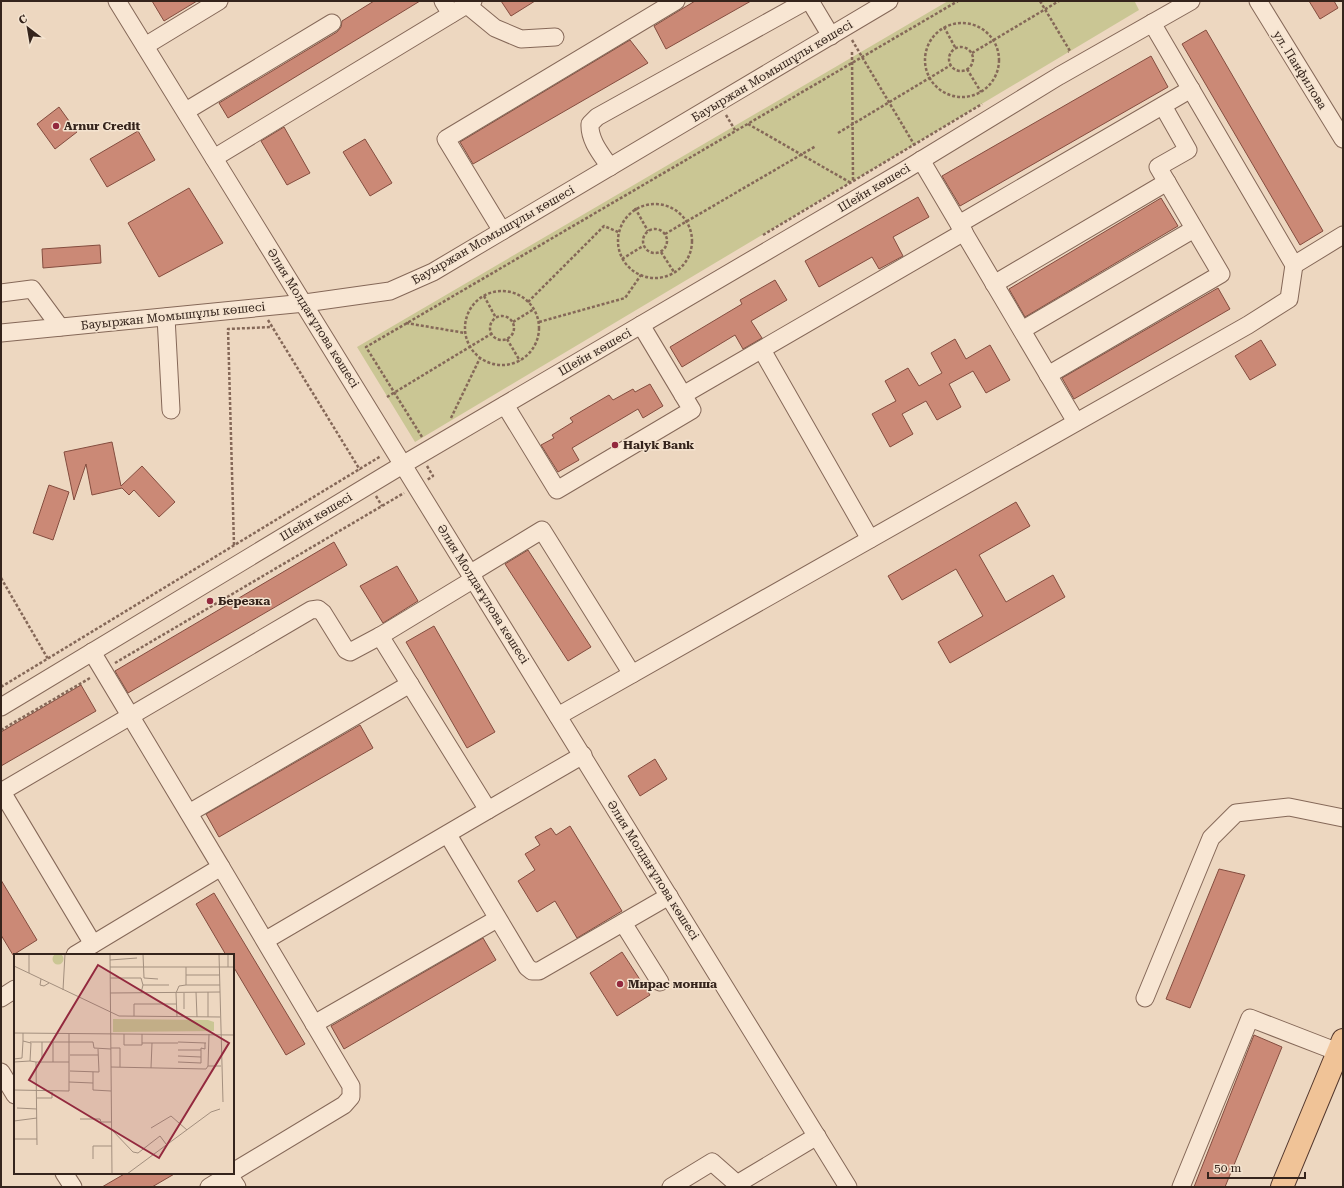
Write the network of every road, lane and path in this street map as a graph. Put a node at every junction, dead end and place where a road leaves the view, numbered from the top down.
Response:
1 (117, 1) edge
2 (219, 1) edge
3 (676, 1) edge
4 (806, 1) edge
5 (810, 1) edge
6 (889, 1) edge
7 (958, 1) edge
8 (1040, 1) edge
9 (1059, 1) edge
10 (1191, 1) edge
11 (1258, 1) edge
12 (470, 3) edge
13 (447, 7) edge
14 (1045, 10) junction
15 (332, 23) dead end
16 (1152, 23) junction
17 (944, 27) junction
18 (838, 32) junction
19 (555, 37) dead end
20 (993, 40) junction
21 (145, 46) junction
22 (956, 49) junction
23 (852, 52) dead end
24 (972, 53) junction
25 (1063, 55) dead end
26 (862, 57) junction
27 (852, 63) junction
28 (951, 65) junction
29 (968, 69) junction
30 (930, 79) junction
31 (1191, 89) junction
32 (980, 92) junction
33 (989, 100) dead end
34 (719, 102) junction
35 (889, 103) junction
36 (1163, 106) junction
37 (186, 111) junction
38 (748, 123) junction
39 (853, 124) junction
40 (735, 130) junction
41 (838, 133) dead end
42 (1343, 139) edge
43 (914, 145) junction
44 (816, 146) dead end
45 (801, 155) junction
46 (214, 158) junction
47 (921, 160) junction
48 (610, 167) junction
49 (854, 180) junction
50 (850, 182) junction
51 (1167, 182) junction
52 (635, 208) junction
53 (686, 221) junction
54 (961, 228) junction
55 (1194, 229) junction
56 (502, 231) junction
57 (648, 231) junction
58 (618, 232) junction
59 (665, 234) junction
60 (1343, 235) edge
61 (761, 236) dead end
62 (643, 246) junction
63 (661, 252) junction
64 (622, 259) junction
65 (1294, 265) junction
66 (674, 272) junction
67 (641, 275) junction
68 (994, 284) junction
69 (1, 293) edge
70 (484, 296) junction
71 (528, 302) junction
72 (305, 303) junction
73 (534, 309) junction
74 (166, 317) junction
75 (496, 318) junction
76 (512, 322) junction
77 (539, 322) junction
78 (406, 323) junction
79 (641, 325) junction
80 (60, 327) junction
81 (1022, 330) junction
82 (1, 333) edge
83 (465, 333) junction
84 (492, 334) junction
85 (507, 339) junction
86 (470, 347) junction
87 (762, 350) junction
88 (480, 358) junction
89 (520, 361) junction
90 (1048, 375) junction
91 (394, 393) junction
92 (683, 396) junction
93 (387, 397) dead end
94 (505, 405) junction
95 (171, 410) dead end
96 (451, 418) dead end
97 (456, 418) dead end
98 (450, 422) dead end
99 (1076, 422) junction
100 (429, 434) dead end
101 (404, 464) junction
102 (370, 485) junction
103 (417, 485) junction
104 (382, 506) junction
105 (870, 539) junction
106 (234, 545) dead end
107 (473, 576) junction
108 (1, 578) edge
109 (380, 636) junction
110 (92, 652) junction
111 (48, 659) dead end
112 (103, 670) junction
113 (632, 674) junction
114 (410, 684) junction
115 (2, 705) edge
116 (130, 715) junction
117 (558, 716) junction
118 (1, 730) edge
119 (583, 755) junction
120 (1, 792) edge
121 (488, 810) junction
122 (189, 813) junction
123 (1343, 818) edge
124 (448, 835) junction
125 (221, 867) junction
126 (669, 896) junction
127 (497, 919) junction
128 (623, 923) junction
129 (266, 940) junction
130 (93, 944) junction
131 (77, 954) edge
132 (660, 982) dead end
133 (14, 990) edge
134 (1, 998) edge
135 (1145, 998) dead end
136 (314, 1024) junction
137 (1341, 1046) edge
138 (1, 1072) edge
139 (14, 1093) edge
140 (817, 1136) junction
141 (65, 1174) edge
142 (233, 1177) edge
143 (74, 1187) edge
144 (209, 1187) edge
145 (671, 1187) edge
146 (848, 1187) edge
147 (1181, 1187) edge
148 (1282, 1187) edge

1 - 21 street, Әлия Молдағұлова көшесі
2 - 21 street
3 - 56 street
4 - 48 street
5 - 18 street
6 - 18 street, Бауыржан Момышұлы көшесі
7 - 26 path
8 - 14 path
9 - 14 path
10 - 16 street, Шейн көшесі
11 - 42 street, ул. Панфилова
12 - 13 street
12 - 19 street
13 - 46 street
14 - 20 path
14 - 25 path
15 - 37 street
16 - 31 street
16 - 47 street, Шейн көшесі
17 - 20 path
17 - 22 path
17 - 30 path
18 - 26 path
18 - 34 street, Бауыржан Момышұлы көшесі
20 - 24 path
20 - 32 path
21 - 37 street, Әлия Молдағұлова көшесі
22 - 24 path
22 - 28 path
23 - 27 path
24 - 29 path
26 - 27 path
26 - 35 path
27 - 38 path
27 - 39 path
28 - 29 path
28 - 30 path
29 - 32 path
30 - 32 path
30 - 35 path
31 - 36 street
31 - 65 street
33 - 43 path
34 - 40 path
34 - 48 street, Бауыржан Момышұлы көшесі
35 - 39 path
35 - 43 path
36 - 51 street
36 - 54 street
37 - 46 street, Әлия Молдағұлова көшесі
38 - 40 path
38 - 45 path
39 - 41 path
39 - 49 path
40 - 78 path
43 - 47 path
43 - 49 path
44 - 45 path
45 - 50 path
45 - 53 path
46 - 72 street, Әлия Молдағұлова көшесі
47 - 54 street
47 - 79 street, Шейн көшесі
48 - 56 street, Бауыржан Момышұлы көшесі
49 - 50 path
50 - 61 path
51 - 55 street
51 - 68 street
52 - 53 path
52 - 57 path
52 - 58 path
53 - 59 path
53 - 66 path
54 - 68 street
54 - 87 street
55 - 81 street
55 - 90 street
56 - 72 street, Бауыржан Момышұлы көшесі
57 - 59 path
57 - 62 path
58 - 64 path
58 - 71 path
59 - 63 path
60 - 65 street
62 - 63 path
62 - 64 path
63 - 66 path
64 - 67 path
65 - 99 street
66 - 67 path
67 - 77 path
68 - 81 street
69 - 80 street
70 - 71 path
70 - 75 path
70 - 83 path
71 - 73 path
72 - 74 street, Бауыржан Момышұлы көшесі
72 - 101 street, Әлия Молдағұлова көшесі
73 - 76 path
73 - 77 path
74 - 80 street, Бауыржан Момышұлы көшесі
74 - 95 street
75 - 76 path
75 - 84 path
76 - 85 path
77 - 89 path
78 - 83 path
78 - 91 path
79 - 92 street
79 - 94 street, Шейн көшесі
80 - 82 street, Бауыржан Момышұлы көшесі
81 - 90 street
83 - 86 path
84 - 85 path
84 - 86 path
85 - 89 path
86 - 88 path
86 - 91 path
87 - 92 street
87 - 105 street
88 - 89 path
88 - 96 path
90 - 99 street
91 - 93 path
91 - 100 path
92 - 94 street
94 - 101 street, Шейн көшесі
97 - 98 path
99 - 105 street
101 - 102 street, Шейн көшесі
101 - 103 street, Әлия Молдағұлова көшесі
102 - 104 path
102 - 106 path
102 - 110 street, Шейн көшесі
103 - 104 path
103 - 107 street, Әлия Молдағұлова көшесі
104 - 112 path
105 - 113 street
107 - 109 street
107 - 113 street
107 - 117 street, Әлия Молдағұлова көшесі
108 - 111 path
109 - 114 street
109 - 116 street
110 - 112 street
110 - 115 street, Шейн көшесі
112 - 116 street
112 - 118 path
113 - 117 street
114 - 121 street
114 - 122 street
116 - 120 street
116 - 122 street
117 - 119 street, Әлия Молдағұлова көшесі
119 - 121 street
119 - 126 street, Әлия Молдағұлова көшесі
120 - 130 street
121 - 124 street
122 - 125 street
123 - 135 street
124 - 127 street
124 - 129 street
125 - 129 street
125 - 130 street
126 - 128 street
126 - 140 street, Әлия Молдағұлова көшесі
127 - 128 street
127 - 136 street
128 - 132 street
129 - 136 street
130 - 131 street
133 - 134 street
136 - 142 street
137 - 147 street
137 - 148 main road
138 - 139 street
140 - 145 street
140 - 146 street, Әлия Молдағұлова көшесі
141 - 143 street
142 - 144 street

